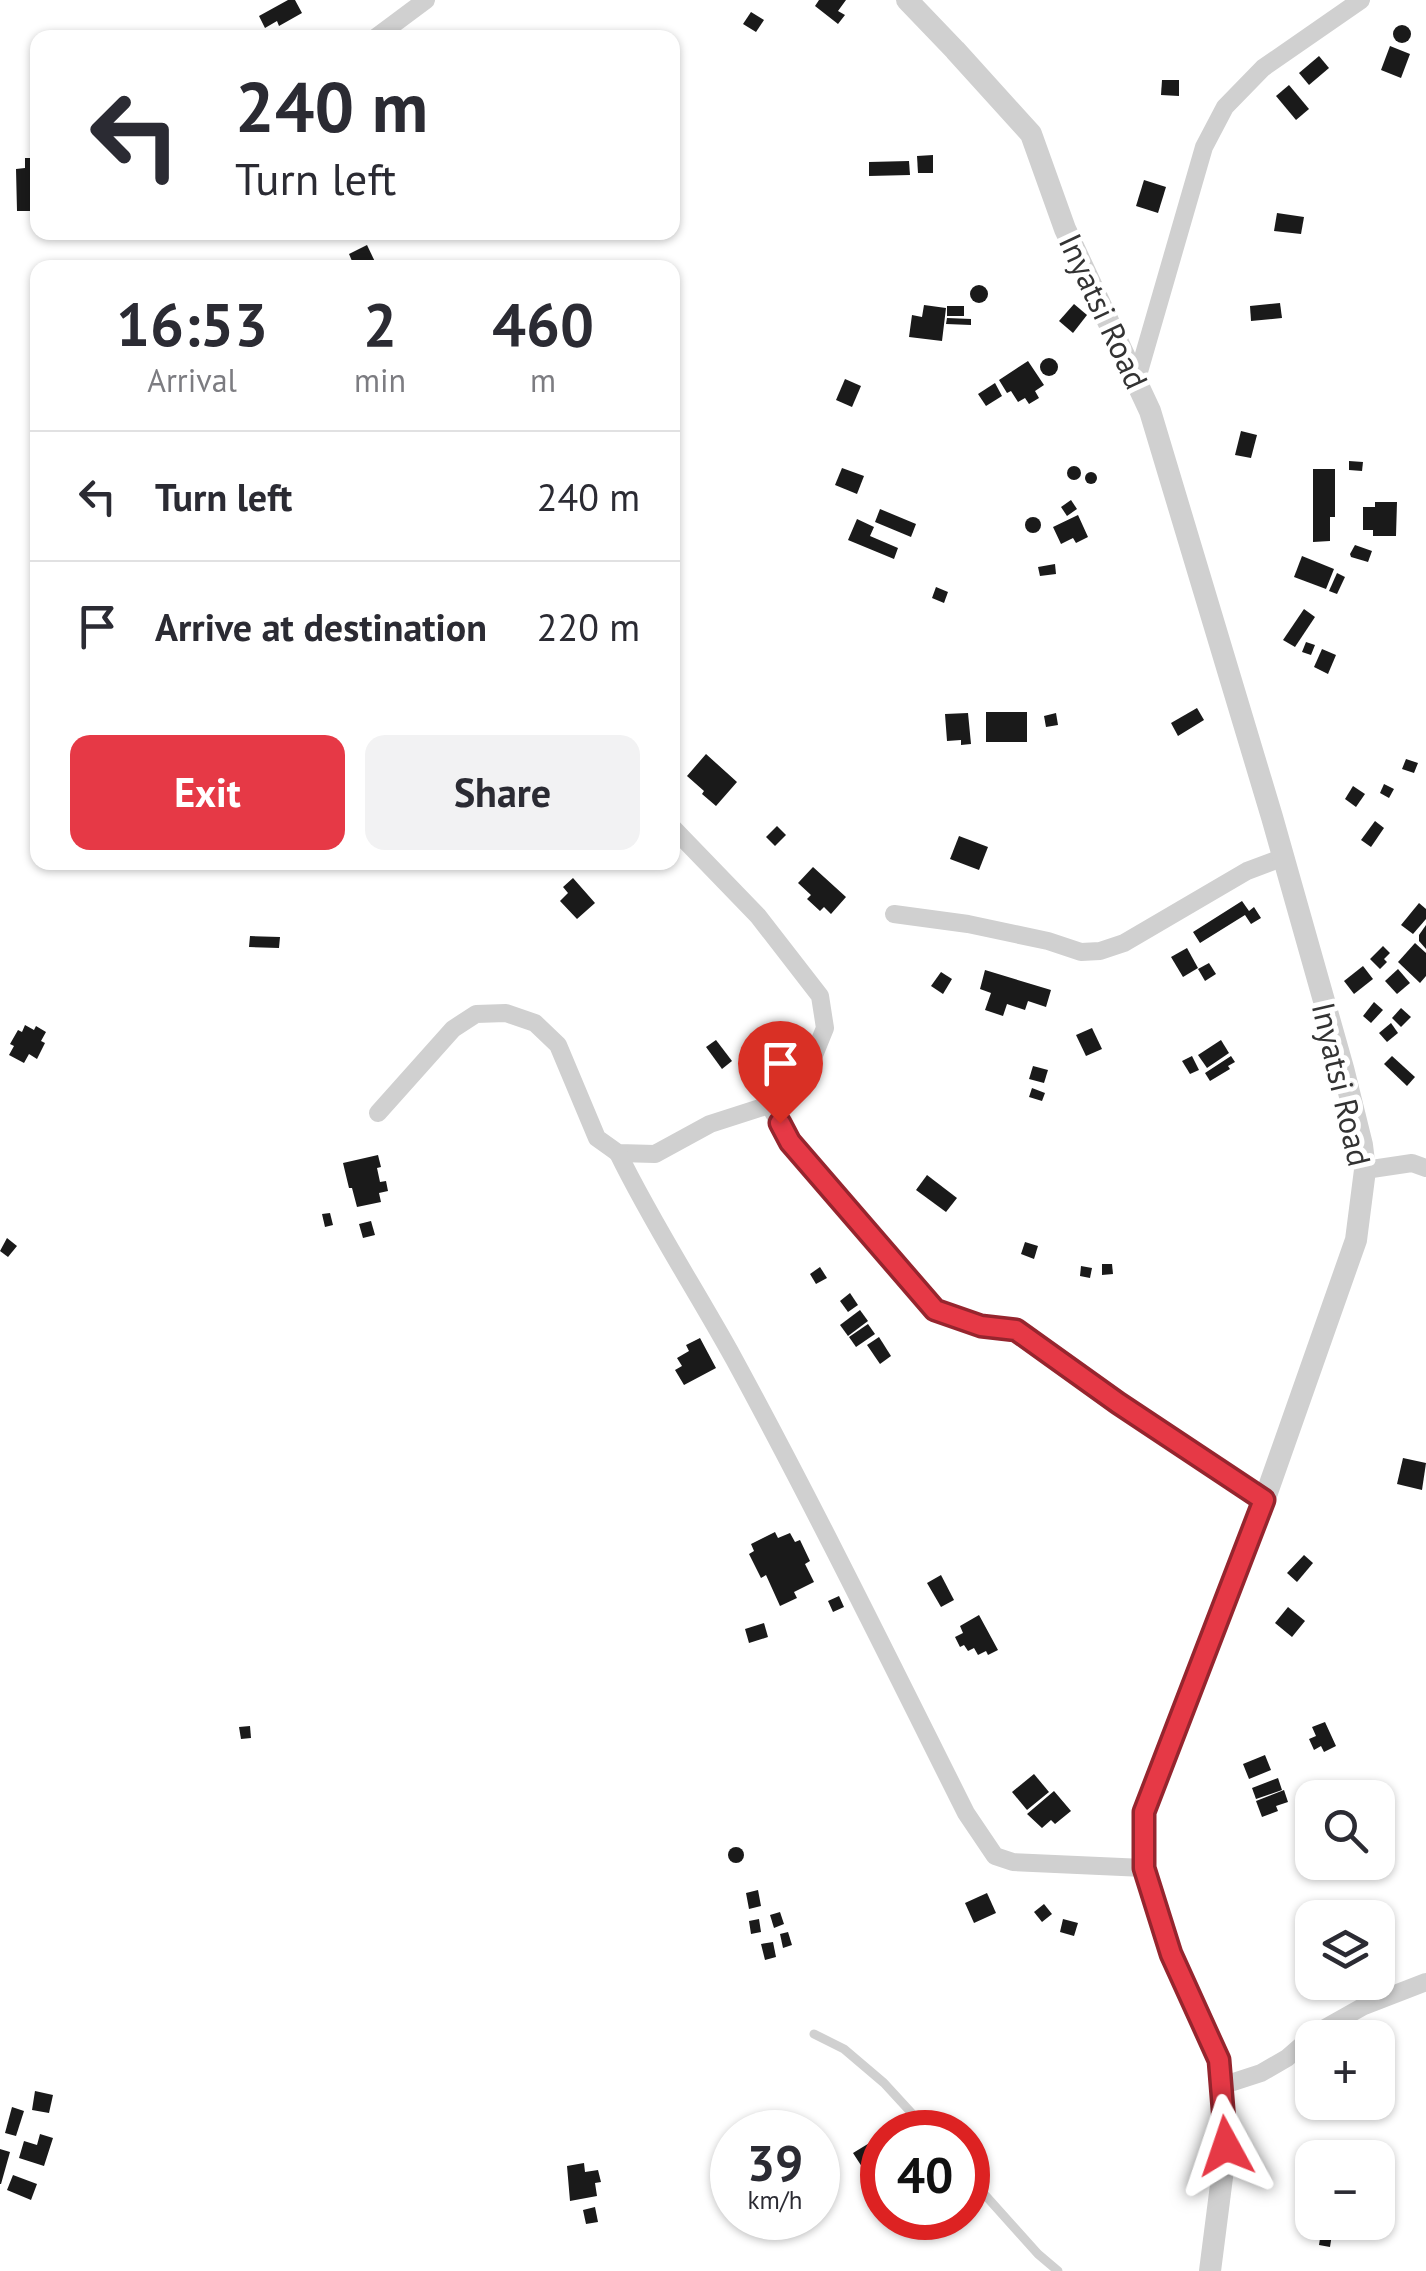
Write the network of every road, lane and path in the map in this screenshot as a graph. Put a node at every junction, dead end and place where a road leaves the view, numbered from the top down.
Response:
1 (426, 0) edge
2 (907, 0) edge
3 (1362, 0) edge
4 (385, 30) edge
5 (1136, 382) junction
6 (680, 835) edge
7 (1284, 858) junction
8 (894, 914) dead end
9 (769, 1105) junction
10 (378, 1113) dead end
11 (618, 1152) junction
12 (1426, 1168) edge
13 (1365, 1170) junction
14 (1264, 1500) junction
15 (1144, 1868) junction
16 (1426, 1982) edge
17 (814, 2034) dead end
18 (1221, 2086) junction
19 (909, 2110) edge
20 (990, 2201) edge
21 (1058, 2271) edge
22 (1210, 2271) edge

1 - 4 street
2 - 5 street, Inyatsi Road
3 - 5 street
5 - 7 street, Inyatsi Road
6 - 9 street
7 - 8 street
7 - 13 street, Inyatsi Road
9 - 11 street
9 - 14 street
10 - 11 street
11 - 15 street
12 - 13 street
13 - 14 street, Inyatsi Road
14 - 15 street, Inyatsi Road
15 - 18 street, Inyatsi Road
16 - 18 street
17 - 19 lane
18 - 22 street, Inyatsi Road
20 - 21 lane

